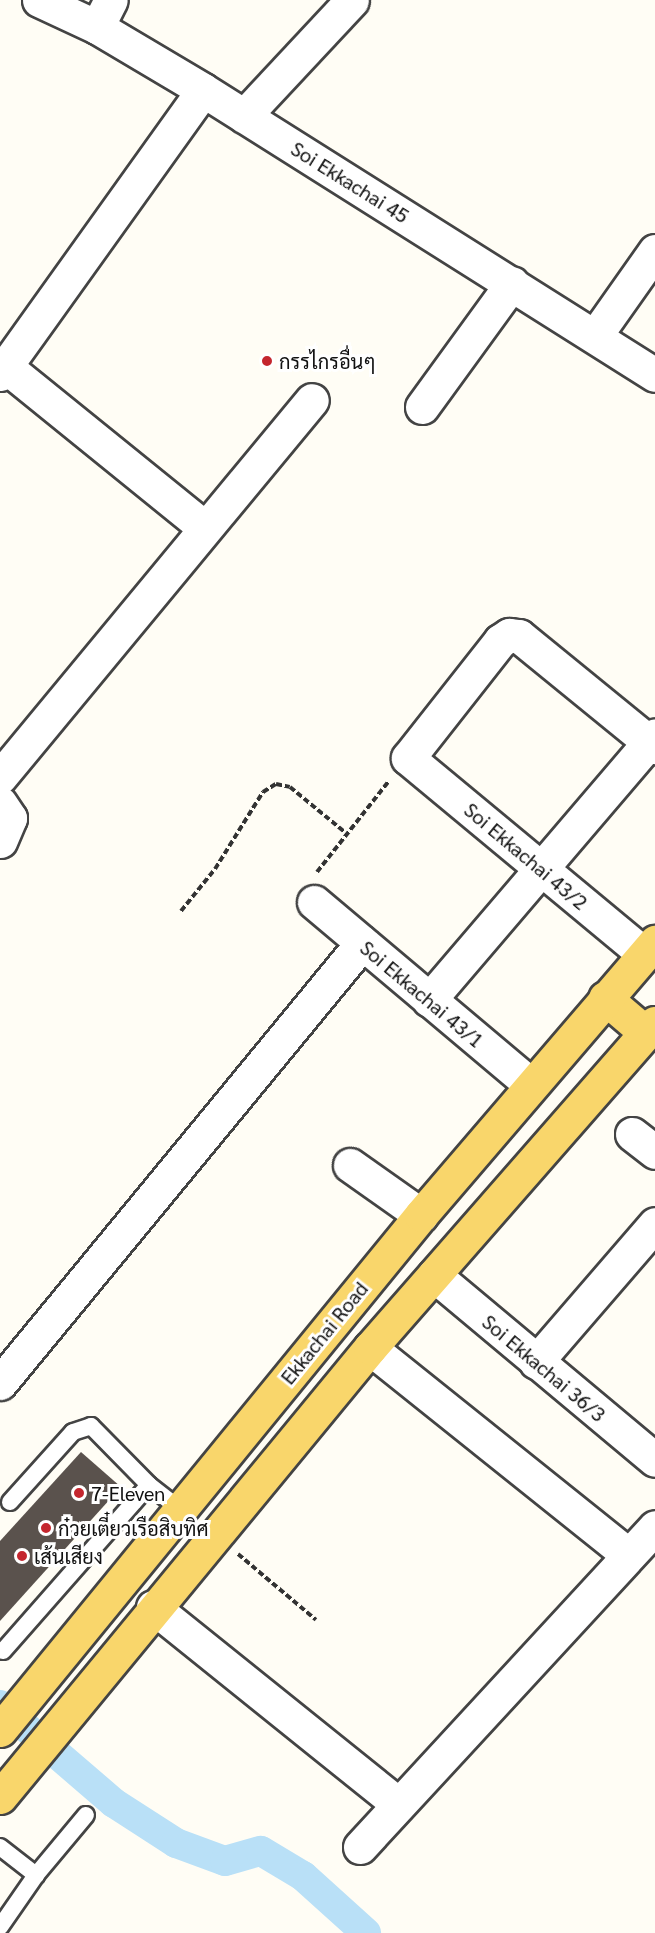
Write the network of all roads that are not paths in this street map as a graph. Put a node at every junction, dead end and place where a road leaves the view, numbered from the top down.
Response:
1 (39, 0) edge
2 (352, 0) edge
3 (104, 13) edge
4 (202, 90) junction
5 (244, 116) junction
6 (655, 251) edge
7 (512, 283) junction
8 (595, 336) junction
9 (3, 370) edge
10 (655, 375) edge
11 (312, 400) dead end
12 (422, 407) dead end
13 (204, 527) junction
14 (653, 742) edge
15 (0, 777) edge
16 (0, 802) edge
17 (0, 841) edge
18 (541, 869) junction
19 (314, 902) road end
20 (362, 943) junction
21 (650, 948) edge
22 (605, 998) junction
23 (429, 1000) junction
24 (651, 1028) edge
25 (530, 1084) junction
26 (350, 1166) dead end
27 (421, 1215) junction
28 (655, 1224) edge
29 (434, 1275) junction
30 (370, 1348) junction
31 (536, 1362) junction
32 (0, 1383) edge
33 (655, 1460) edge
34 (149, 1485) junction
35 (10, 1502) dead end
36 (180, 1509) junction
37 (655, 1527) edge
38 (628, 1555) junction
39 (153, 1607) junction
40 (3, 1651) dead end
41 (0, 1730) edge
42 (0, 1797) edge
43 (397, 1803) junction
44 (86, 1815) dead end
45 (0, 1847) edge
46 (360, 1847) dead end
47 (36, 1875) junction
48 (0, 1927) edge

1 - 3 street, Soi Ekkachai 45
2 - 5 street
3 - 4 street, Soi Ekkachai 45
4 - 5 street, Soi Ekkachai 45
4 - 9 street
5 - 7 street, Soi Ekkachai 45
6 - 8 street
7 - 8 street, Soi Ekkachai 45
7 - 12 street
8 - 10 street, Soi Ekkachai 45
9 - 13 street
11 - 13 street
13 - 15 street
14 - 18 street
14 - 18 street, Soi Ekkachai 43/2
16 - 17 street
18 - 21 street, Soi Ekkachai 43/2
18 - 23 street
19 - 20 street, Soi Ekkachai 43/1
20 - 23 street, Soi Ekkachai 43/1
20 - 32 street
21 - 22 main road, Ekkachai Road
22 - 24 main road
22 - 25 main road, Ekkachai Road
23 - 25 street, Soi Ekkachai 43/1
24 - 29 main road
25 - 27 main road, Ekkachai Road
26 - 27 street
27 - 36 main road, Ekkachai Road
28 - 31 street
29 - 30 main road
29 - 31 street, Soi Ekkachai 36/3
30 - 38 street
30 - 39 main road
31 - 33 street, Soi Ekkachai 36/3
34 - 35 lane
34 - 36 lane
34 - 40 lane
36 - 41 main road, Ekkachai Road
37 - 38 street
38 - 43 street
39 - 42 main road
39 - 43 street
43 - 46 street
44 - 47 lane
45 - 47 lane
47 - 48 lane

